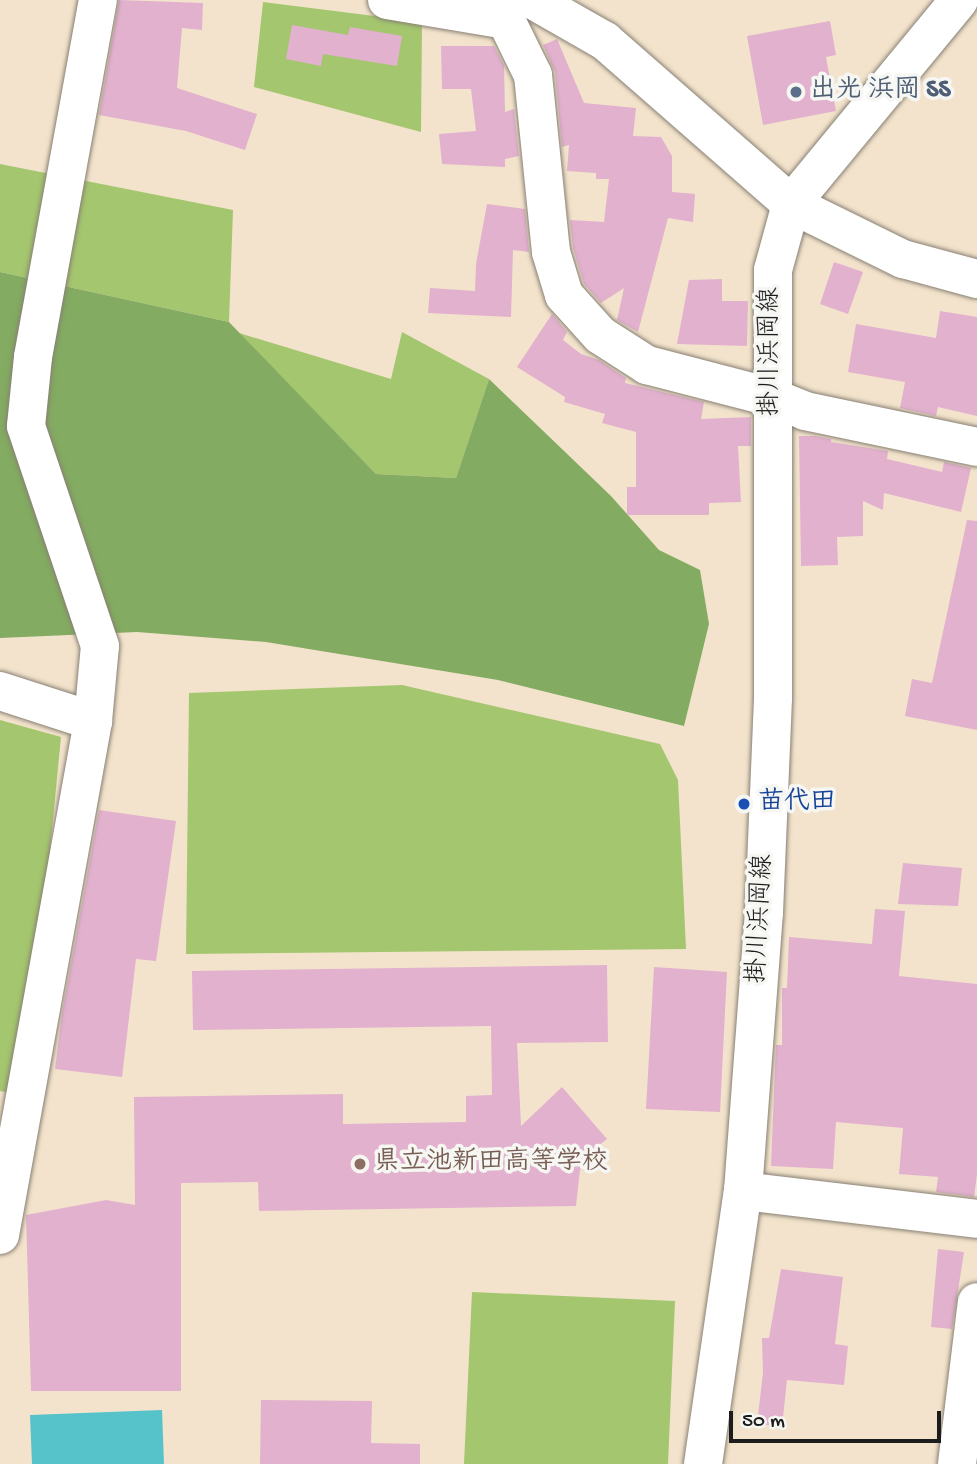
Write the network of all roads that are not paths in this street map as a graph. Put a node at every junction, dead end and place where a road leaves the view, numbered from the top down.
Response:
1 (98, 0) edge
2 (387, 0) edge
3 (959, 0) edge
4 (514, 7) edge
5 (791, 204) junction
6 (977, 279) edge
7 (771, 397) junction
8 (977, 447) edge
9 (0, 691) edge
10 (93, 721) junction
11 (743, 1191) junction
12 (977, 1219) edge
13 (0, 1235) edge
14 (977, 1302) edge
15 (703, 1464) edge
16 (957, 1464) edge

1 - 10 street
2 - 4 street
3 - 5 street
4 - 5 street
4 - 7 street
5 - 6 street
5 - 7 street, 掛川浜岡線
7 - 8 street
7 - 11 street, 掛川浜岡線
9 - 10 street
10 - 13 street
11 - 12 street
11 - 15 street, 掛川浜岡線
14 - 16 street

